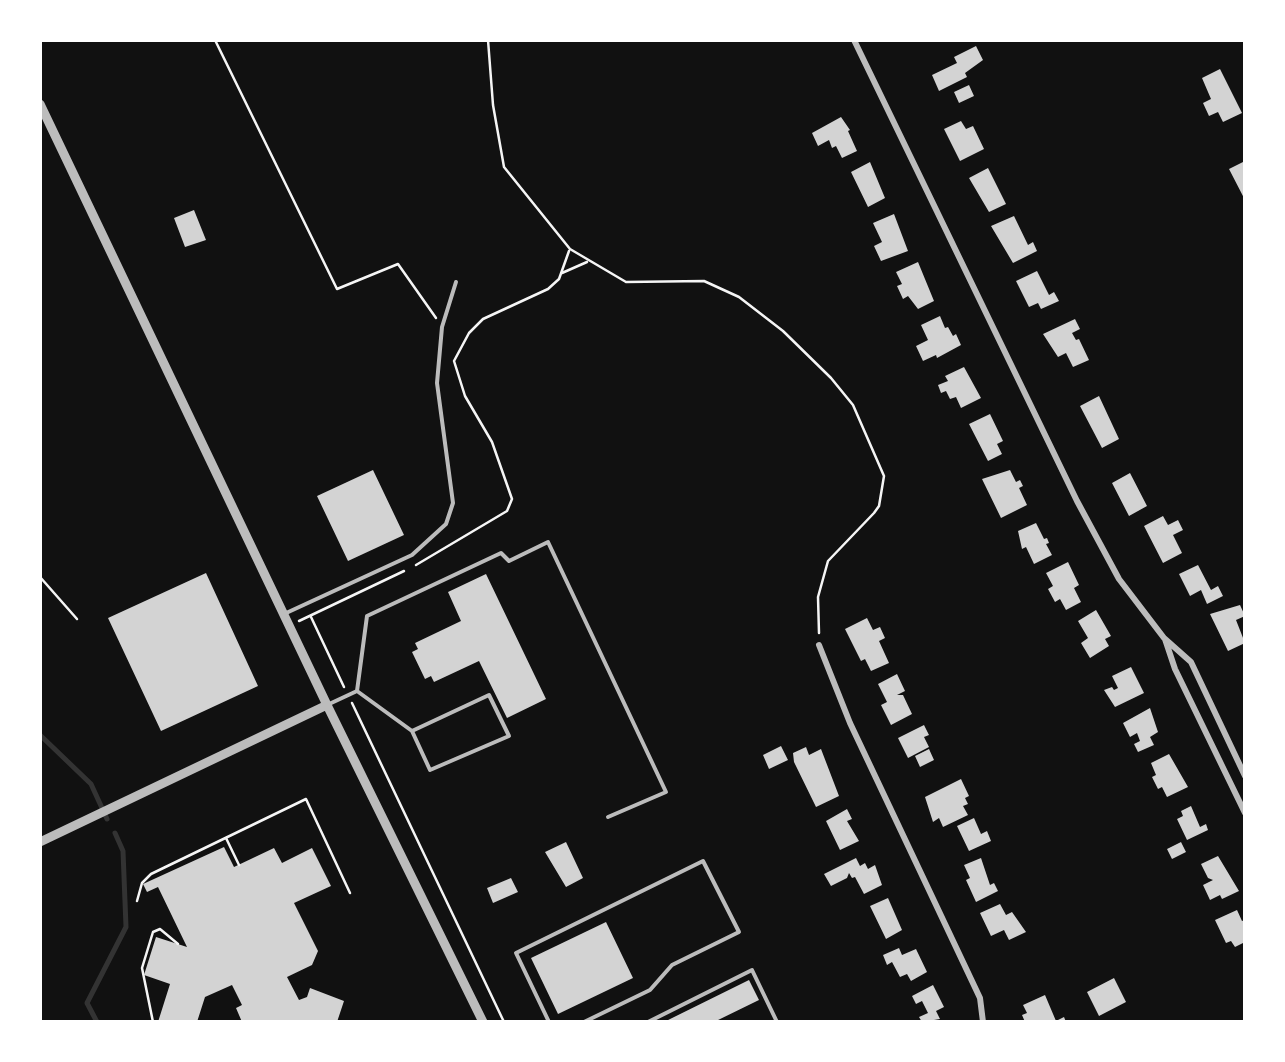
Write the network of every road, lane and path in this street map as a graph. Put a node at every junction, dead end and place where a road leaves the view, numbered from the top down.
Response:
1 (215, 40) edge
2 (488, 40) edge
3 (854, 40) edge
4 (40, 104) edge
5 (588, 262) junction
6 (561, 273) dead end
7 (456, 282) dead end
8 (442, 327) junction
9 (40, 577) edge
10 (284, 614) junction
11 (310, 616) dead end
12 (78, 619) dead end
13 (1164, 638) junction
14 (819, 645) joint
15 (357, 691) junction
16 (348, 696) junction
17 (326, 705) junction
18 (412, 732) junction
19 (1245, 776) edge
20 (1245, 814) edge
21 (608, 817) dead end
22 (226, 837) junction
23 (40, 842) edge
24 (239, 864) dead end
25 (350, 892) dead end
26 (138, 901) dead end
27 (178, 944) dead end
28 (588, 1021) edge
29 (152, 1022) edge
30 (483, 1022) edge
31 (504, 1022) edge
32 (549, 1022) edge
33 (648, 1022) edge
34 (778, 1022) edge
35 (983, 1022) edge

1 - 8 path
2 - 5 path
3 - 13 street
4 - 10 street
5 - 6 path
5 - 14 path
7 - 8 lane
8 - 10 lane
9 - 12 path
10 - 17 street
11 - 16 path
13 - 19 street
13 - 20 street
14 - 35 street
15 - 16 lane
15 - 18 lane
15 - 21 lane
16 - 17 lane
16 - 31 path
17 - 23 street
17 - 30 street
18 - 18 lane
22 - 24 path
22 - 25 path
22 - 26 path
27 - 29 path
28 - 32 lane
33 - 34 lane

